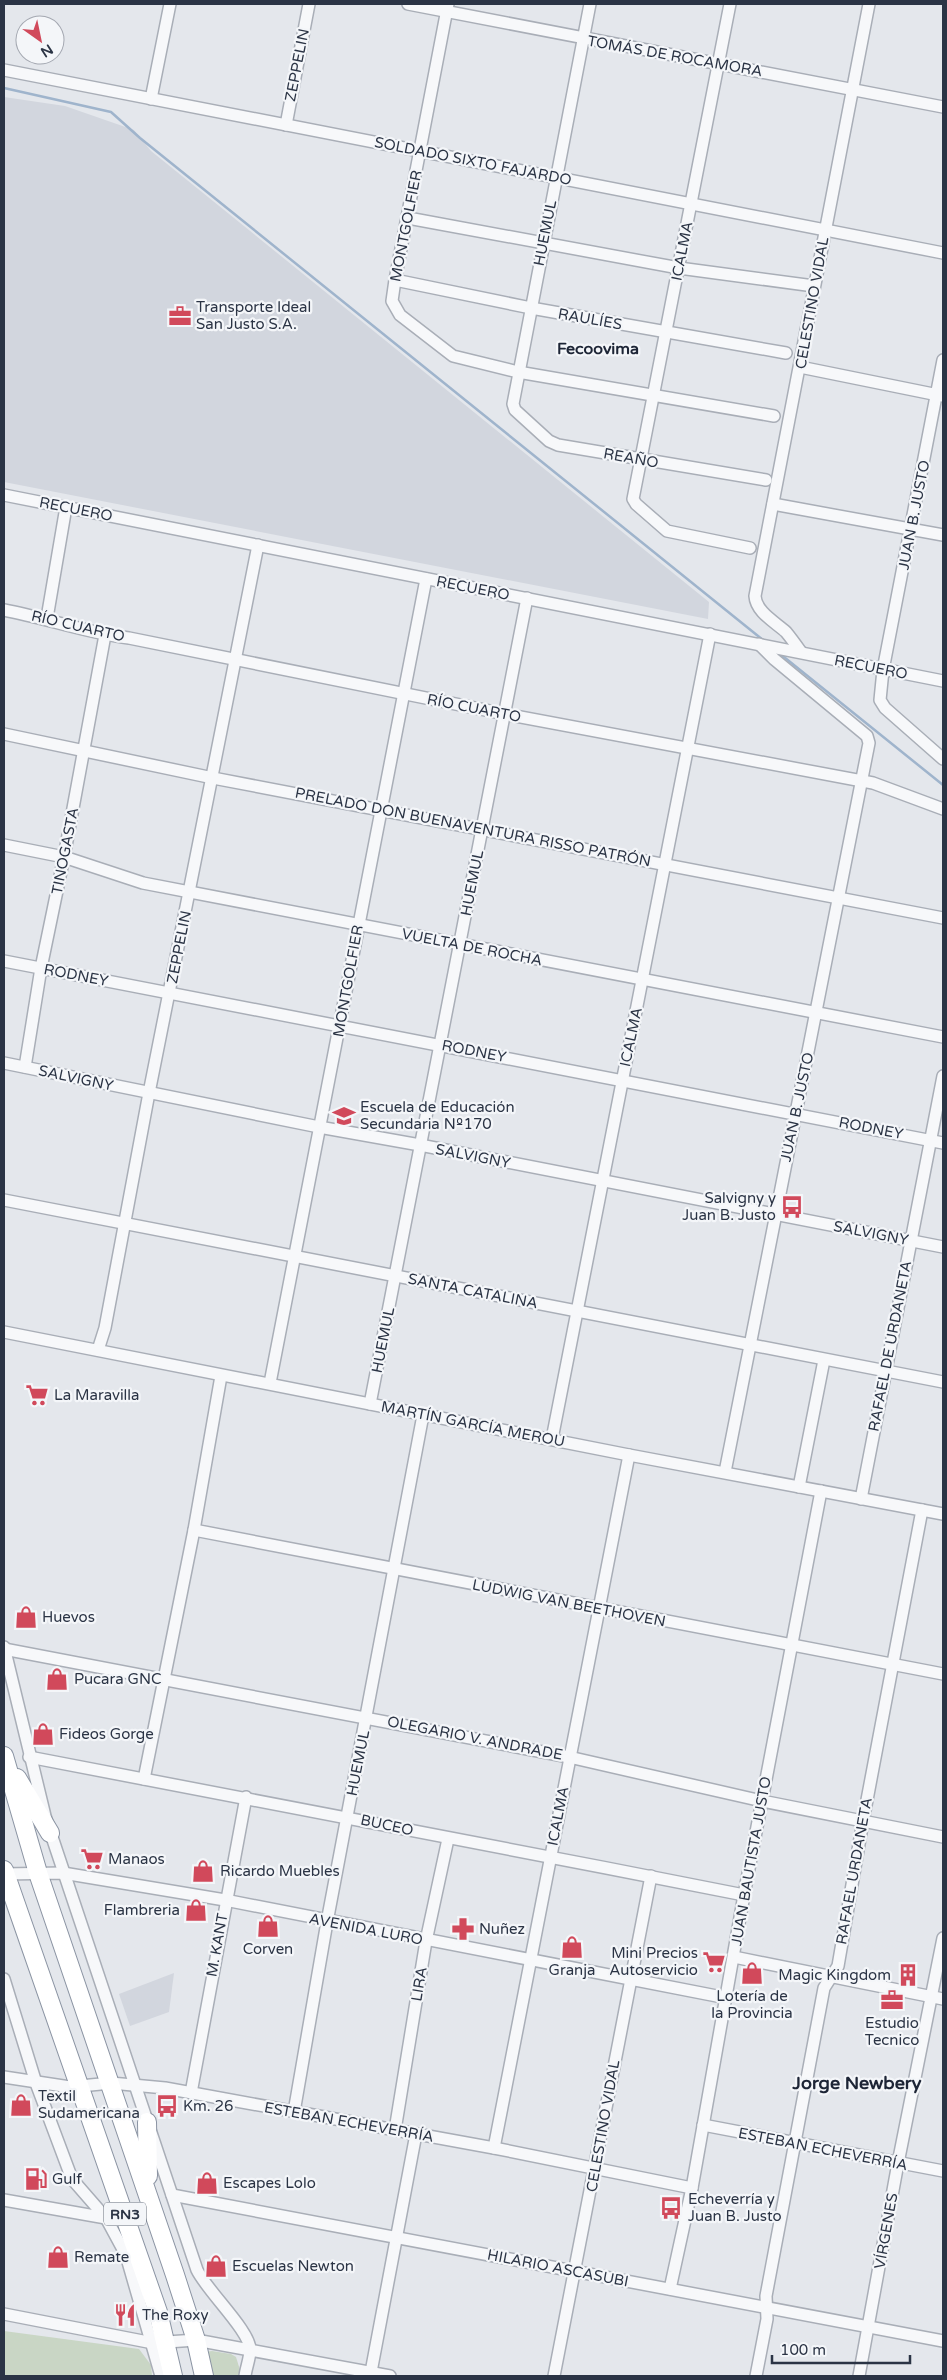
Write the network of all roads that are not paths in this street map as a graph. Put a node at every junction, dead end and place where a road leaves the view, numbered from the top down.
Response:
1 (170, 4) edge
2 (309, 4) edge
3 (408, 4) edge
4 (590, 4) edge
5 (730, 4) edge
6 (869, 4) edge
7 (447, 8) edge
8 (584, 39) junction
9 (719, 63) junction
10 (4, 70) edge
11 (852, 89) junction
12 (152, 99) junction
13 (943, 106) edge
14 (286, 125) junction
15 (419, 151) junction
16 (556, 177) junction
17 (691, 204) junction
18 (408, 218) junction
19 (825, 230) junction
20 (543, 243) junction
21 (943, 253) edge
22 (679, 268) junction
23 (395, 280) junction
24 (814, 286) junction
25 (530, 308) junction
26 (666, 332) junction
27 (786, 353) dead end
28 (943, 360) edge
29 (800, 367) junction
30 (518, 372) junction
31 (940, 395) edge
32 (654, 396) junction
33 (512, 404) joint
34 (774, 416) dead end
35 (641, 460) junction
36 (766, 480) dead end
37 (4, 495) edge
38 (773, 504) junction
39 (66, 507) junction
40 (911, 529) junction
41 (943, 535) edge
42 (258, 545) junction
43 (750, 548) dead end
44 (426, 579) junction
45 (527, 598) junction
46 (4, 610) edge
47 (47, 618) junction
48 (710, 634) junction
49 (105, 635) junction
50 (759, 644) junction
51 (801, 652) junction
52 (235, 661) junction
53 (883, 670) junction
54 (943, 681) edge
55 (404, 694) junction
56 (505, 714) junction
57 (4, 734) edge
58 (688, 749) junction
59 (83, 750) junction
60 (943, 759) edge
61 (213, 778) junction
62 (861, 781) junction
63 (943, 809) edge
64 (382, 810) junction
65 (482, 829) junction
66 (4, 845) edge
67 (64, 857) junction
68 (665, 864) junction
69 (189, 892) junction
70 (838, 899) junction
71 (943, 918) edge
72 (358, 925) junction
73 (460, 944) junction
74 (4, 961) edge
75 (41, 968) junction
76 (643, 979) junction
77 (170, 994) junction
78 (817, 1014) junction
79 (340, 1026) junction
80 (943, 1037) edge
81 (440, 1045) junction
82 (4, 1063) edge
83 (25, 1067) junction
84 (943, 1076) edge
85 (622, 1080) junction
86 (149, 1093) junction
87 (796, 1114) junction
88 (320, 1127) junction
89 (930, 1140) junction
90 (943, 1143) edge
91 (420, 1145) junction
92 (602, 1181) junction
93 (4, 1200) edge
94 (775, 1214) junction
95 (125, 1224) junction
96 (911, 1241) junction
97 (943, 1248) edge
98 (293, 1258) junction
99 (396, 1276) junction
100 (577, 1311) junction
101 (4, 1332) edge
102 (749, 1344) junction
103 (98, 1350) junction
104 (824, 1360) junction
105 (884, 1372) junction
106 (221, 1376) junction
107 (943, 1382) edge
108 (270, 1383) junction
109 (370, 1404) junction
110 (423, 1415) junction
111 (552, 1439) junction
112 (629, 1455) junction
113 (725, 1472) junction
114 (799, 1487) junction
115 (821, 1491) junction
116 (861, 1499) junction
117 (922, 1510) junction
118 (943, 1514) edge
119 (194, 1530) junction
120 (396, 1569) junction
121 (598, 1609) junction
122 (790, 1645) junction
123 (4, 1648) edge
124 (893, 1664) junction
125 (943, 1674) edge
126 (163, 1681) junction
127 (367, 1717) junction
128 (4, 1756) edge
129 (569, 1757) junction
130 (29, 1758) junction
131 (144, 1779) junction
132 (246, 1797) junction
133 (762, 1801) junction
134 (347, 1817) junction
135 (863, 1822) junction
136 (50, 1833) junction
137 (943, 1837) edge
138 (448, 1839) junction
139 (550, 1858) junction
140 (4, 1873) edge
141 (38, 1873) junction
142 (63, 1873) junction
143 (651, 1876) junction
144 (744, 1895) junction
145 (225, 1900) junction
146 (327, 1922) junction
147 (943, 1938) edge
148 (426, 1941) junction
149 (734, 1957) junction
150 (530, 1960) junction
151 (830, 1977) junction
152 (4, 1978) edge
153 (630, 1979) junction
154 (931, 1996) junction
155 (727, 1998) junction
156 (943, 1998) edge
157 (4, 2077) edge
158 (36, 2083) junction
159 (111, 2083) junction
160 (134, 2083) junction
161 (80, 2087) junction
162 (191, 2093) junction
163 (294, 2112) junction
164 (147, 2122) junction
165 (703, 2126) junction
166 (395, 2130) junction
167 (416, 2134) junction
168 (796, 2144) junction
169 (494, 2148) junction
170 (898, 2163) junction
171 (595, 2170) junction
172 (943, 2171) edge
173 (117, 2188) junction
174 (692, 2188) junction
175 (148, 2194) junction
176 (172, 2195) junction
177 (4, 2200) edge
178 (106, 2218) junction
179 (395, 2237) junction
180 (126, 2254) junction
181 (574, 2272) junction
182 (670, 2290) junction
183 (767, 2308) junction
184 (4, 2314) edge
185 (869, 2327) junction
186 (196, 2340) junction
187 (943, 2341) edge
188 (160, 2342) junction
189 (250, 2350) junction
190 (371, 2372) junction
191 (161, 2376) edge
192 (173, 2376) edge
193 (204, 2376) edge
194 (245, 2376) edge
195 (390, 2376) edge
196 (554, 2376) edge
197 (756, 2376) edge
198 (859, 2376) edge

1 - 12 street
2 - 14 street, ZEPPELIN
3 - 7 street, TOMÁS DE ROCAMORA
4 - 8 street, HUEMUL
5 - 9 street, ICALMA
6 - 11 street, CELESTINO VIDAL
7 - 8 street, TOMÁS DE ROCAMORA
7 - 15 street, MONTGOLFIER
8 - 9 street, TOMÁS DE ROCAMORA
8 - 16 street, HUEMUL
9 - 11 street, TOMÁS DE ROCAMORA
9 - 17 street, ICALMA
10 - 12 street, SOLDADO SIXTO FAJARDO
11 - 13 street, TOMÁS DE ROCAMORA
11 - 19 street, CELESTINO VIDAL
12 - 14 street, SOLDADO SIXTO FAJARDO
14 - 15 street, SOLDADO SIXTO FAJARDO
15 - 16 street, SOLDADO SIXTO FAJARDO
15 - 18 street, MONTGOLFIER
16 - 17 street, SOLDADO SIXTO FAJARDO
16 - 20 street, HUEMUL
17 - 19 street, SOLDADO SIXTO FAJARDO
17 - 22 street, ICALMA
18 - 20 street
18 - 23 street, MONTGOLFIER
19 - 21 street, SOLDADO SIXTO FAJARDO
19 - 24 street, CELESTINO VIDAL
20 - 22 street
20 - 25 street, HUEMUL
22 - 24 street
22 - 26 street, ICALMA
23 - 25 street, RAULÍES
23 - 30 street, MONTGOLFIER
24 - 29 street, CELESTINO VIDAL
25 - 26 street, RAULÍES
25 - 30 street, HUEMUL
26 - 27 street, RAULÍES
26 - 32 street, ICALMA
28 - 31 street, JUAN B. JUSTO
29 - 31 street
29 - 38 street, CELESTINO VIDAL
30 - 32 street
30 - 33 street, HUEMUL
31 - 40 street, JUAN B. JUSTO
32 - 34 street
32 - 35 street, ICALMA
33 - 35 street, REAÑO
35 - 36 street, REAÑO
35 - 43 street, ICALMA
37 - 39 street, RECUERO
38 - 40 street
38 - 51 street, CELESTINO VIDAL
39 - 42 street, RECUERO
39 - 47 street
40 - 41 street
40 - 53 street, JUAN B. JUSTO
42 - 44 street, RECUERO
42 - 52 street, ZEPPELIN
44 - 45 street, RECUERO
44 - 55 street, MONTGOLFIER
45 - 48 street, RECUERO
45 - 56 street, HUEMUL
46 - 47 street, RÍO CUARTO
47 - 49 street, RÍO CUARTO
48 - 50 street, RECUERO
48 - 58 street, ICALMA
49 - 52 street, RÍO CUARTO
49 - 59 street, TINOGASTA
50 - 51 street, RECUERO
50 - 62 street, JUAN B. JUSTO
51 - 53 street, RECUERO
52 - 55 street, RÍO CUARTO
52 - 61 street, ZEPPELIN
53 - 54 street, RECUERO
53 - 60 street, JUAN B. JUSTO
55 - 56 street, RÍO CUARTO
55 - 64 street, MONTGOLFIER
56 - 58 street, RÍO CUARTO
56 - 65 street, HUEMUL
57 - 59 street, PRELADO DON BUENAVENTURA RISSO PATRÓN
58 - 62 street, RÍO CUARTO
58 - 68 street, ICALMA
59 - 61 street, PRELADO DON BUENAVENTURA RISSO PATRÓN
59 - 67 street, TINOGASTA
61 - 64 street, PRELADO DON BUENAVENTURA RISSO PATRÓN
61 - 69 street, ZEPPELIN
62 - 63 street, RÍO CUARTO
62 - 70 street, JUAN B. JUSTO
64 - 65 street, PRELADO DON BUENAVENTURA RISSO PATRÓN
64 - 72 street, MONTGOLFIER
65 - 68 street, PRELADO DON BUENAVENTURA RISSO PATRÓN
65 - 73 street, HUEMUL
66 - 67 street, VUELTA DE ROCHA
67 - 69 street, VUELTA DE ROCHA
67 - 75 street, TINOGASTA
68 - 70 street, PRELADO DON BUENAVENTURA RISSO PATRÓN
68 - 76 street, ICALMA
69 - 72 street, VUELTA DE ROCHA
69 - 77 street, ZEPPELIN
70 - 71 street, PRELADO DON BUENAVENTURA RISSO PATRÓN
70 - 78 street, JUAN B. JUSTO
72 - 73 street, VUELTA DE ROCHA
72 - 79 street, MONTGOLFIER
73 - 76 street, VUELTA DE ROCHA
73 - 81 street, HUEMUL
74 - 75 street, RODNEY
75 - 77 street, RODNEY
75 - 83 street, TINOGASTA
76 - 78 street, VUELTA DE ROCHA
76 - 85 street, ICALMA
77 - 79 street, RODNEY
77 - 86 street, ZEPPELIN
78 - 80 street, VUELTA DE ROCHA
78 - 87 street, JUAN B. JUSTO
79 - 81 street, RODNEY
79 - 88 street, MONTGOLFIER
81 - 85 street, RODNEY
81 - 91 street, HUEMUL
82 - 83 street, SALVIGNY
83 - 86 street, SALVIGNY
84 - 89 street, RAFAEL DE URDANETA
85 - 87 street, RODNEY
85 - 92 street, ICALMA
86 - 88 street, SALVIGNY
86 - 95 street, ZEPPELIN
87 - 89 street, RODNEY
87 - 94 street, JUAN B. JUSTO
88 - 91 street, SALVIGNY
88 - 98 street, MONTGOLFIER
89 - 90 street, RODNEY
89 - 96 street, RAFAEL DE URDANETA
91 - 92 street, SALVIGNY
91 - 99 street, HUEMUL
92 - 94 street, SALVIGNY
92 - 100 street, ICALMA
93 - 95 street, SANTA CATALINA
94 - 96 street, SALVIGNY
94 - 102 street, JUAN B. JUSTO
95 - 98 street, SANTA CATALINA
95 - 103 street, ZEPPELIN
96 - 97 street, SALVIGNY
96 - 105 street, RAFAEL DE URDANETA
98 - 99 street, SANTA CATALINA
98 - 108 street, MONTGOLFIER
99 - 100 street, SANTA CATALINA
99 - 109 street, HUEMUL
100 - 102 street, SANTA CATALINA
100 - 111 street, ICALMA
101 - 103 street, MARTÍN GARCÍA MEROU
102 - 104 street, SANTA CATALINA
102 - 113 street, JUAN B. JUSTO
103 - 106 street, MARTÍN GARCÍA MEROU
104 - 105 street, SANTA CATALINA
104 - 114 street
105 - 107 street, SANTA CATALINA
105 - 116 street, RAFAEL DE URDANETA
106 - 108 street, MARTÍN GARCÍA MEROU
106 - 119 street
108 - 109 street, MARTÍN GARCÍA MEROU
109 - 110 street, MARTÍN GARCÍA MEROU
110 - 111 street, MARTÍN GARCÍA MEROU
110 - 120 street, HUEMUL
111 - 112 street, MARTÍN GARCÍA MEROU
112 - 113 street, MARTÍN GARCÍA MEROU
112 - 121 street, ICALMA
113 - 114 street, MARTÍN GARCÍA MEROU
114 - 115 street, MARTÍN GARCÍA MEROU
115 - 116 street, MARTÍN GARCÍA MEROU
115 - 122 street, JUAN BAUTISTA JUSTO
116 - 117 street, MARTÍN GARCÍA MEROU
117 - 118 street, MARTÍN GARCÍA MEROU
117 - 124 street, RAFAEL URDANETA
119 - 120 street, LUDWIG VAN BEETHOVEN
119 - 126 street
120 - 121 street, LUDWIG VAN BEETHOVEN
120 - 127 street, HUEMUL
121 - 122 street, LUDWIG VAN BEETHOVEN
121 - 129 street, ICALMA
122 - 124 street, LUDWIG VAN BEETHOVEN
122 - 133 street, JUAN BAUTISTA JUSTO
123 - 126 street, OLEGARIO V. ANDRADE
123 - 130 street
124 - 125 street, LUDWIG VAN BEETHOVEN
124 - 135 street, RAFAEL URDANETA
126 - 127 street, OLEGARIO V. ANDRADE
126 - 131 street
127 - 129 street, OLEGARIO V. ANDRADE
127 - 134 street, HUEMUL
128 - 136 highway
128 - 141 highway, RN3
129 - 133 street, OLEGARIO V. ANDRADE
129 - 139 street, ICALMA
130 - 131 street, BUCEO
130 - 136 street
131 - 132 street, BUCEO
132 - 134 street, BUCEO
132 - 145 street, M. KANT
133 - 135 street, OLEGARIO V. ANDRADE
133 - 144 street, JUAN BAUTISTA JUSTO
134 - 138 street, BUCEO
134 - 146 street, HUEMUL
135 - 137 street, OLEGARIO V. ANDRADE
135 - 151 street, RAFAEL URDANETA
136 - 142 street
138 - 139 street, BUCEO
138 - 148 street, LIRA
139 - 143 street, BUCEO
139 - 150 street, ICALMA
140 - 141 street, AVENIDA LURO
140 - 161 highway, RN3
141 - 142 street, AVENIDA LURO
141 - 159 highway, RN3
142 - 145 street, AVENIDA LURO
142 - 160 street
143 - 144 street, BUCEO
143 - 153 street, CELESTINO VIDAL
144 - 149 street, JUAN BAUTISTA JUSTO
145 - 146 street, AVENIDA LURO
145 - 162 street, M. KANT
146 - 148 street, AVENIDA LURO
146 - 163 street, HUEMUL
147 - 154 street, VÍRGENES
148 - 150 street, AVENIDA LURO
148 - 166 street, LIRA
149 - 151 street
149 - 155 street, JUAN BAUTISTA JUSTO
150 - 153 street, AVENIDA LURO
150 - 169 street, ICALMA
151 - 154 street
151 - 168 street, RAFAEL URDANETA
152 - 158 street
153 - 155 street, AVENIDA LURO
153 - 171 street, CELESTINO VIDAL
154 - 156 street
154 - 170 street, VÍRGENES
155 - 165 street, JUAN BAUTISTA JUSTO
157 - 158 street, ESTEBAN ECHEVERRÍA
158 - 161 street, ESTEBAN ECHEVERRÍA
158 - 178 street
159 - 160 street, ESTEBAN ECHEVERRÍA
159 - 161 street, ESTEBAN ECHEVERRÍA
159 - 175 highway, RN3
160 - 162 street, ESTEBAN ECHEVERRÍA
160 - 164 street
161 - 173 highway, RN3
162 - 163 street, ESTEBAN ECHEVERRÍA
163 - 166 street, ESTEBAN ECHEVERRÍA
164 - 175 highway
164 - 176 street
165 - 168 street, ESTEBAN ECHEVERRÍA
165 - 174 street, JUAN BAUTISTA JUSTO
166 - 167 street, ESTEBAN ECHEVERRÍA
167 - 169 street, ESTEBAN ECHEVERRÍA
167 - 179 street
168 - 170 street, ESTEBAN ECHEVERRÍA
168 - 183 street, RAFAEL URDANETA
169 - 171 street, ESTEBAN ECHEVERRÍA
170 - 172 street, ESTEBAN ECHEVERRÍA
170 - 185 street, VÍRGENES
171 - 174 street, ESTEBAN ECHEVERRÍA
171 - 181 street, CELESTINO VIDAL
173 - 180 highway
173 - 188 highway, RN3
174 - 182 street, JUAN BAUTISTA JUSTO
175 - 186 highway, RN3
176 - 179 street, HILARIO ASCASUBI
176 - 189 street
177 - 178 street
178 - 180 street
179 - 181 street, HILARIO ASCASUBI
179 - 190 street
180 - 188 street
181 - 182 street, HILARIO ASCASUBI
181 - 196 street, CELESTINO VIDAL
182 - 183 street, HILARIO ASCASUBI
183 - 185 street, HILARIO ASCASUBI
183 - 197 street, RAFAEL URDANETA
184 - 188 street
185 - 187 street, HILARIO ASCASUBI
185 - 198 street, VÍRGENES
186 - 188 street
186 - 189 street
186 - 193 highway, RN3
188 - 191 street
188 - 192 highway, RN3
189 - 190 street
189 - 194 street
190 - 195 street

